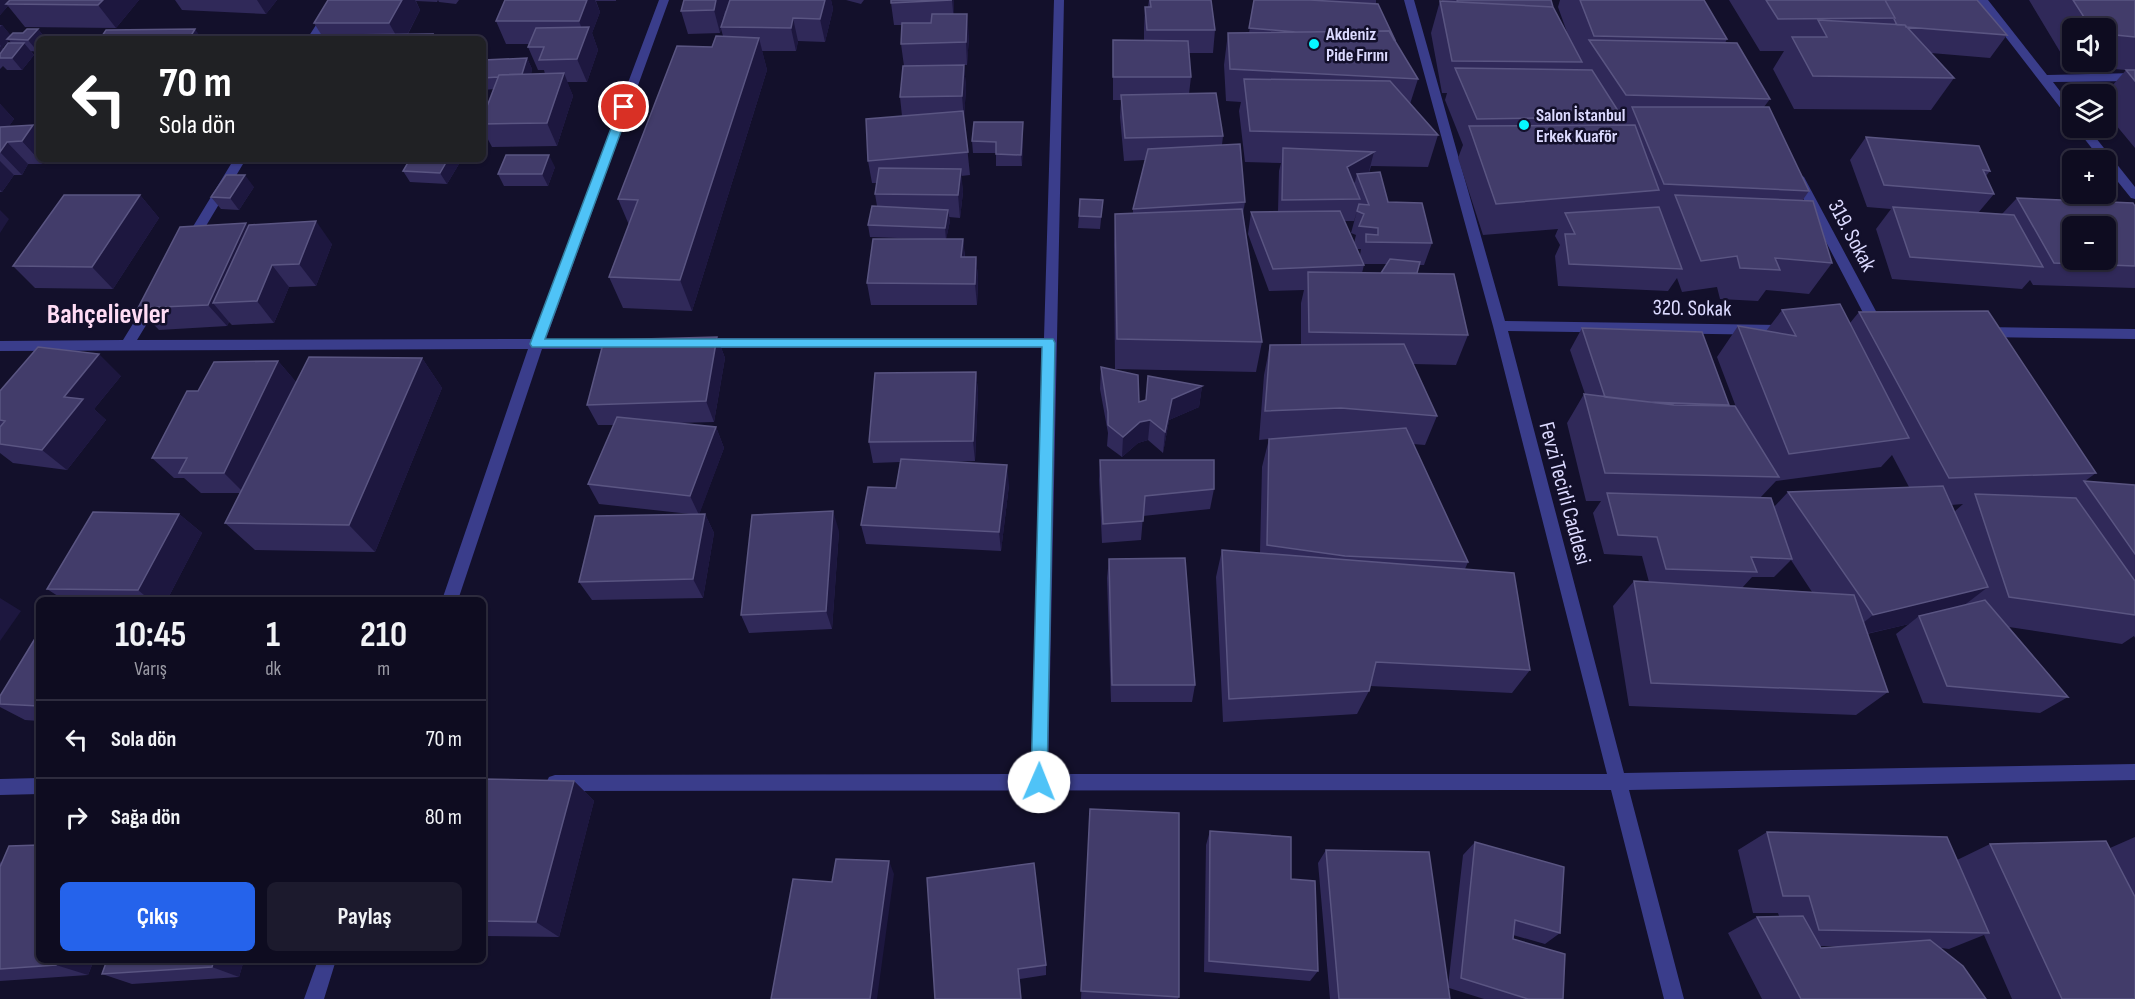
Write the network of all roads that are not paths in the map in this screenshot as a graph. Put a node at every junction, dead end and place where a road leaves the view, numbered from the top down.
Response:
1 (337, 0) edge
2 (664, 0) edge
3 (1059, 0) edge
4 (1410, 0) edge
5 (1982, 0) edge
6 (315, 36) edge
7 (2135, 77) edge
8 (2044, 79) junction
9 (2062, 102) edge
10 (2090, 138) edge
11 (238, 162) edge
12 (1792, 165) edge
13 (2135, 195) edge
14 (180, 257) edge
15 (162, 286) edge
16 (1500, 326) junction
17 (1797, 330) edge
18 (1880, 331) edge
19 (1972, 332) edge
20 (2135, 334) edge
21 (1048, 343) junction
22 (537, 344) junction
23 (632, 344) edge
24 (680, 344) edge
25 (127, 345) junction
26 (0, 346) edge
27 (451, 597) edge
28 (2135, 772) edge
29 (1039, 782) junction
30 (1618, 782) junction
31 (542, 783) edge
32 (36, 786) edge
33 (0, 787) edge
34 (326, 963) edge
35 (314, 999) edge
36 (1674, 999) edge

1 - 6 street
2 - 22 street
3 - 21 street
4 - 16 street, Fevzi Tecirli Caddesi
5 - 8 street
7 - 8 street
8 - 9 street
10 - 13 street
11 - 14 street
12 - 18 street, 319. Sokak
15 - 25 street
16 - 17 street, 320. Sokak
16 - 30 street, Fevzi Tecirli Caddesi
19 - 20 street
21 - 24 street
21 - 29 street
22 - 23 street
22 - 25 street
22 - 27 street
25 - 26 street
28 - 30 street
29 - 30 street
29 - 31 street
30 - 36 street, Fevzi Tecirli Caddesi
32 - 33 street
34 - 35 street

